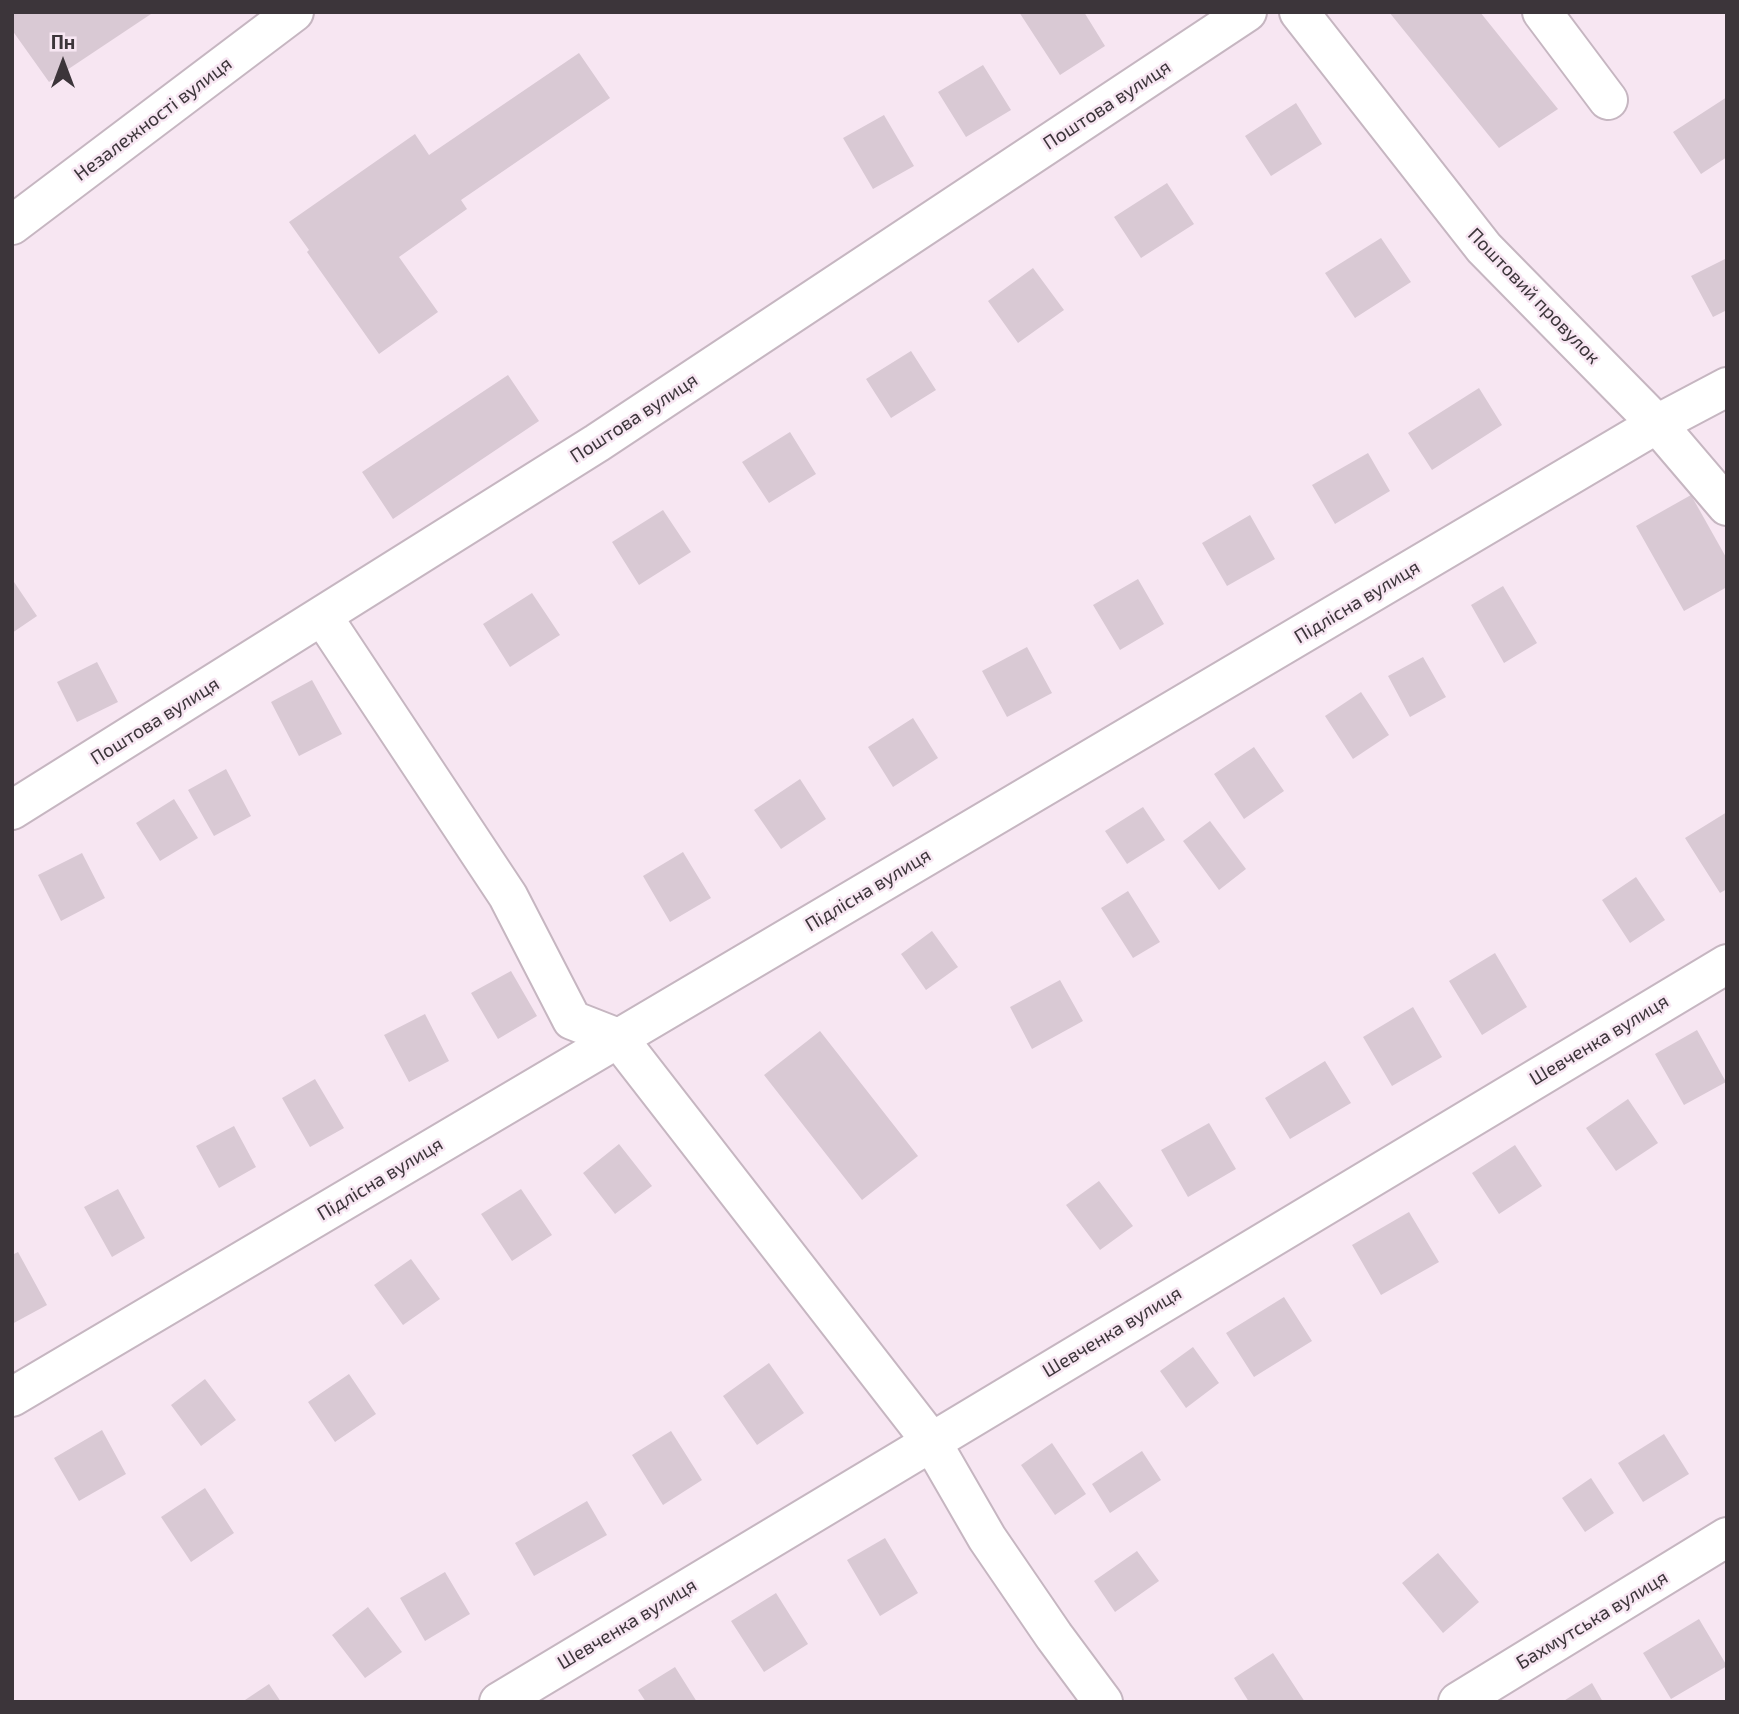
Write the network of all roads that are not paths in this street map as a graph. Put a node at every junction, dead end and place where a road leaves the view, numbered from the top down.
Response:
1 (294, 12) edge
2 (1247, 12) edge
3 (1299, 12) edge
4 (1542, 12) edge
5 (1608, 100) dead end
6 (12, 225) edge
7 (1727, 387) edge
8 (1657, 424) junction
9 (1727, 506) edge
10 (323, 617) junction
11 (12, 810) edge
12 (1727, 964) edge
13 (618, 1038) junction
14 (12, 1397) edge
15 (931, 1441) junction
16 (1727, 1537) edge
17 (499, 1702) edge
18 (1103, 1702) edge
19 (1458, 1702) edge

1 - 6 street, Незалежності вулиця
2 - 10 street, Поштова вулиця
3 - 8 street, Поштовий провулок
4 - 5 street
7 - 8 street, Підлісна вулиця
8 - 9 street, Поштовий провулок
8 - 13 street, Підлісна вулиця
10 - 11 street, Поштова вулиця
10 - 13 street
12 - 15 street, Шевченка вулиця
13 - 14 street, Підлісна вулиця
13 - 15 street
15 - 17 street, Шевченка вулиця
15 - 18 street
16 - 19 street, Бахмутська вулиця

